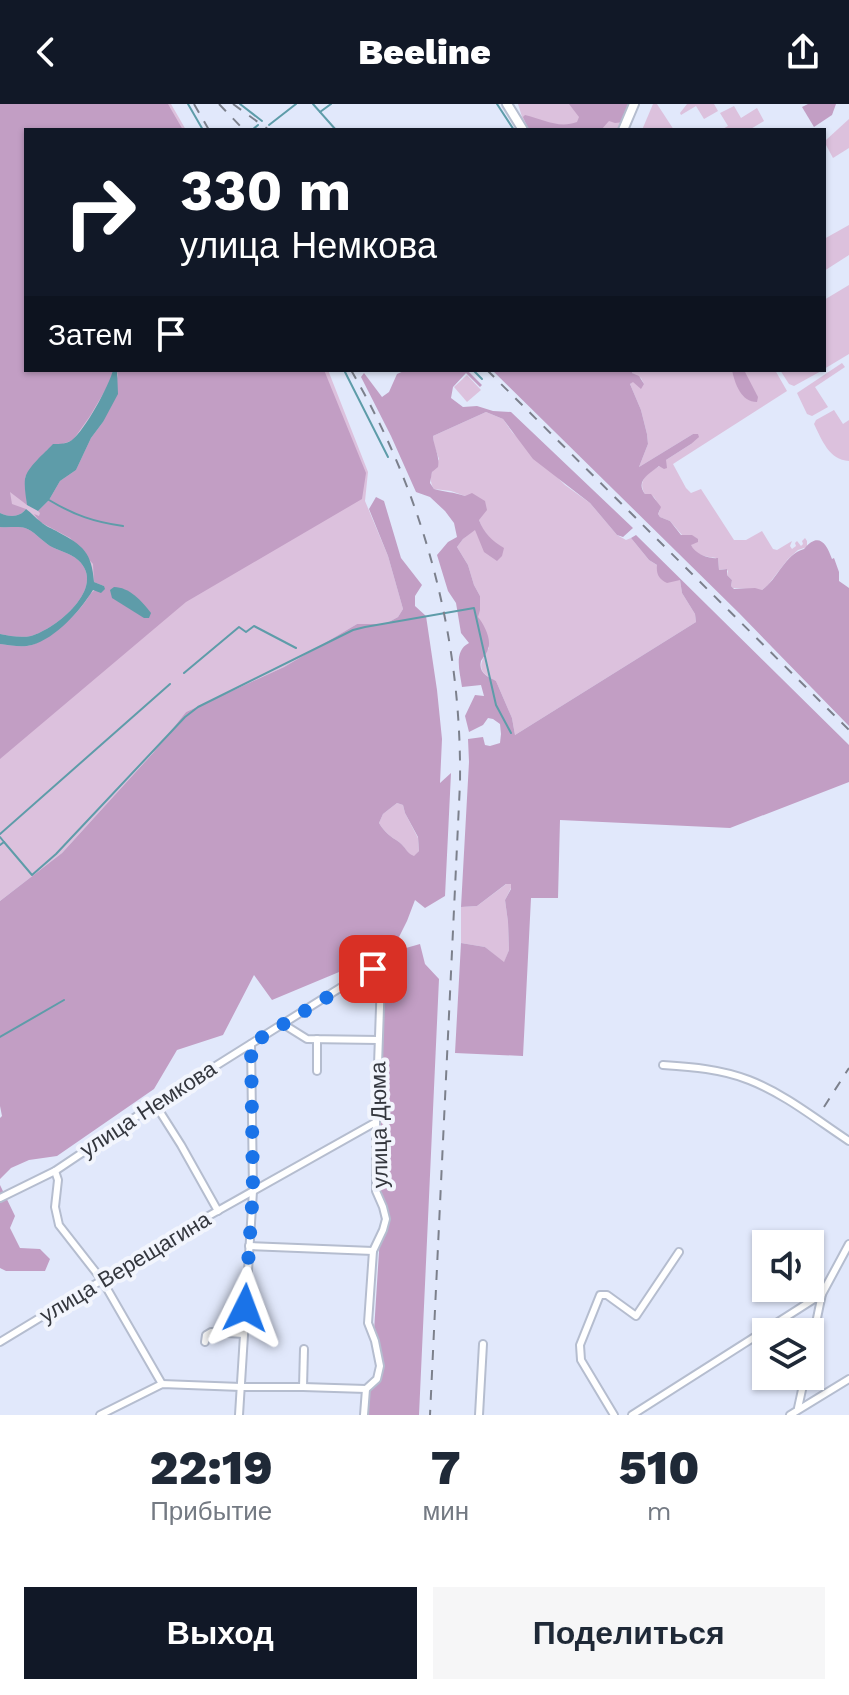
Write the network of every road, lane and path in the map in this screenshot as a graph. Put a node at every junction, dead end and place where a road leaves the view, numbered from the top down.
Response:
1 (507, 104) edge
2 (634, 104) edge
3 (522, 128) edge
4 (624, 128) edge
5 (378, 970) joint
6 (283, 1024) junction
7 (317, 1039) junction
8 (378, 1040) junction
9 (251, 1044) junction
10 (663, 1065) dead end
11 (317, 1071) dead end
12 (155, 1104) junction
13 (376, 1122) junction
14 (849, 1141) edge
15 (55, 1171) junction
16 (253, 1191) junction
17 (0, 1198) edge
18 (218, 1211) junction
19 (249, 1246) junction
20 (848, 1248) edge
21 (373, 1251) junction
22 (679, 1252) dead end
23 (102, 1280) junction
24 (824, 1290) edge
25 (809, 1302) edge
26 (244, 1334) junction
27 (0, 1342) edge
28 (205, 1342) dead end
29 (483, 1344) dead end
30 (304, 1349) dead end
31 (849, 1379) edge
32 (162, 1384) junction
33 (241, 1387) junction
34 (303, 1387) junction
35 (366, 1389) junction
36 (802, 1390) edge
37 (797, 1412) edge
38 (100, 1415) edge
39 (239, 1415) edge
40 (364, 1415) edge
41 (479, 1415) edge
42 (614, 1415) edge
43 (632, 1415) edge
44 (790, 1415) edge

1 - 3 street
2 - 4 street
5 - 6 street, улица Немкова
5 - 8 street, улица Дюма
6 - 7 street
6 - 9 street, улица Немкова
7 - 8 street
7 - 11 street
8 - 13 street, улица Дюма
9 - 12 street, улица Немкова
9 - 16 street
10 - 14 street
12 - 15 street, улица Немкова
12 - 18 street
13 - 16 street, улица Верещагина
13 - 21 street, улица Дюма
15 - 17 street, улица Немкова
15 - 23 street
16 - 18 street, улица Верещагина
16 - 19 street
18 - 23 street, улица Верещагина
19 - 21 street
19 - 26 street
20 - 24 street
21 - 35 street, улица Дюма
22 - 42 street
23 - 27 street, улица Верещагина
23 - 32 street
25 - 43 street
26 - 28 street
26 - 33 street
29 - 41 street
30 - 34 street
31 - 37 street
32 - 33 street
32 - 38 street
33 - 34 street
33 - 39 street
34 - 35 street
35 - 40 street, улица Дюма
36 - 37 street
37 - 44 street

